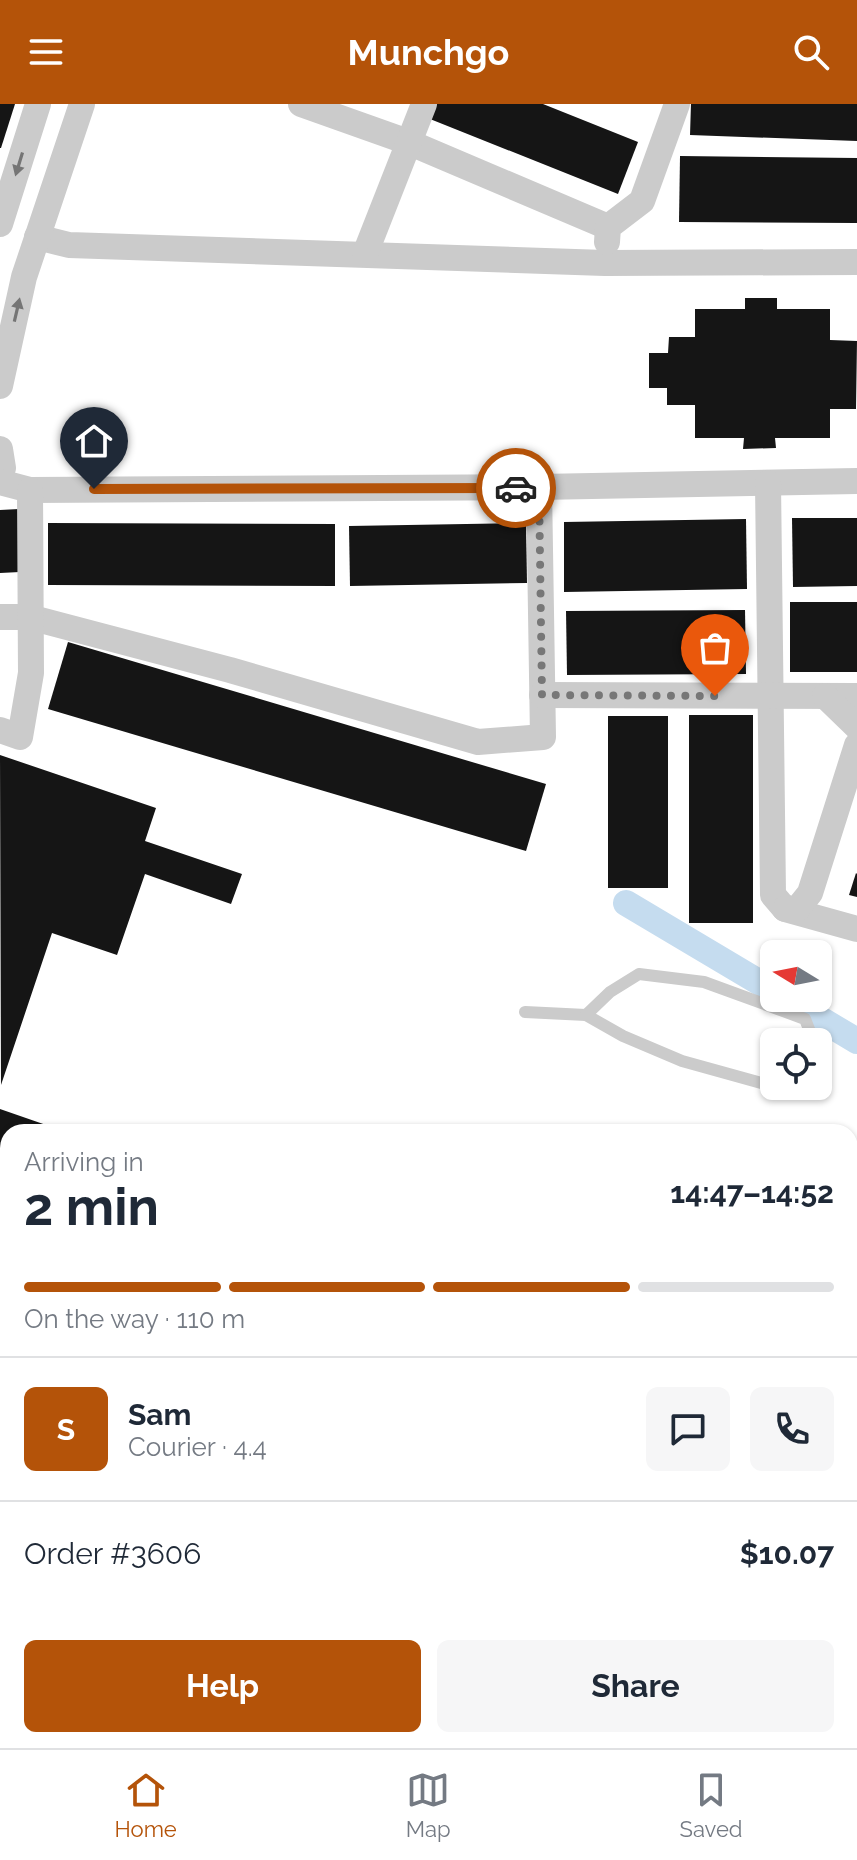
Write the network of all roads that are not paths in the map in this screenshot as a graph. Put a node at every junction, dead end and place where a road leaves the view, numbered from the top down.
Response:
1 (38, 104) edge
2 (82, 104) edge
3 (301, 104) edge
4 (424, 104) edge
5 (677, 104) edge
6 (408, 142) junction
7 (0, 224) edge
8 (608, 227) junction
9 (37, 237) junction
10 (365, 254) junction
11 (857, 262) edge
12 (605, 263) junction
13 (0, 386) edge
14 (0, 449) edge
15 (0, 480) edge
16 (857, 481) edge
17 (768, 483) junction
18 (539, 487) junction
19 (30, 490) junction
20 (0, 617) edge
21 (29, 617) junction
22 (542, 695) junction
23 (772, 696) junction
24 (825, 696) junction
25 (857, 696) edge
26 (857, 727) edge
27 (0, 730) edge
28 (857, 745) edge
29 (785, 909) junction
30 (857, 929) edge
31 (525, 1012) dead end
32 (586, 1015) junction
33 (809, 1028) edge
34 (760, 1083) edge

1 -> 7 street
2 - 9 street
3 - 6 street
4 - 6 street
5 - 8 street
6 - 8 street
6 - 10 street
8 - 12 street
9 - 10 street
13 -> 9 street
10 - 12 street
11 - 12 street
14 - 15 street
15 - 19 street
16 - 17 street
17 - 18 street
17 - 23 street
18 - 19 street
18 - 22 street
19 - 21 street
20 - 21 street
21 - 22 street
21 - 27 street
22 - 23 street
23 - 24 street
23 - 29 street
24 - 25 street
24 - 26 street
28 - 29 street
29 - 30 street
31 - 32 lane
32 - 33 lane
32 - 34 lane

